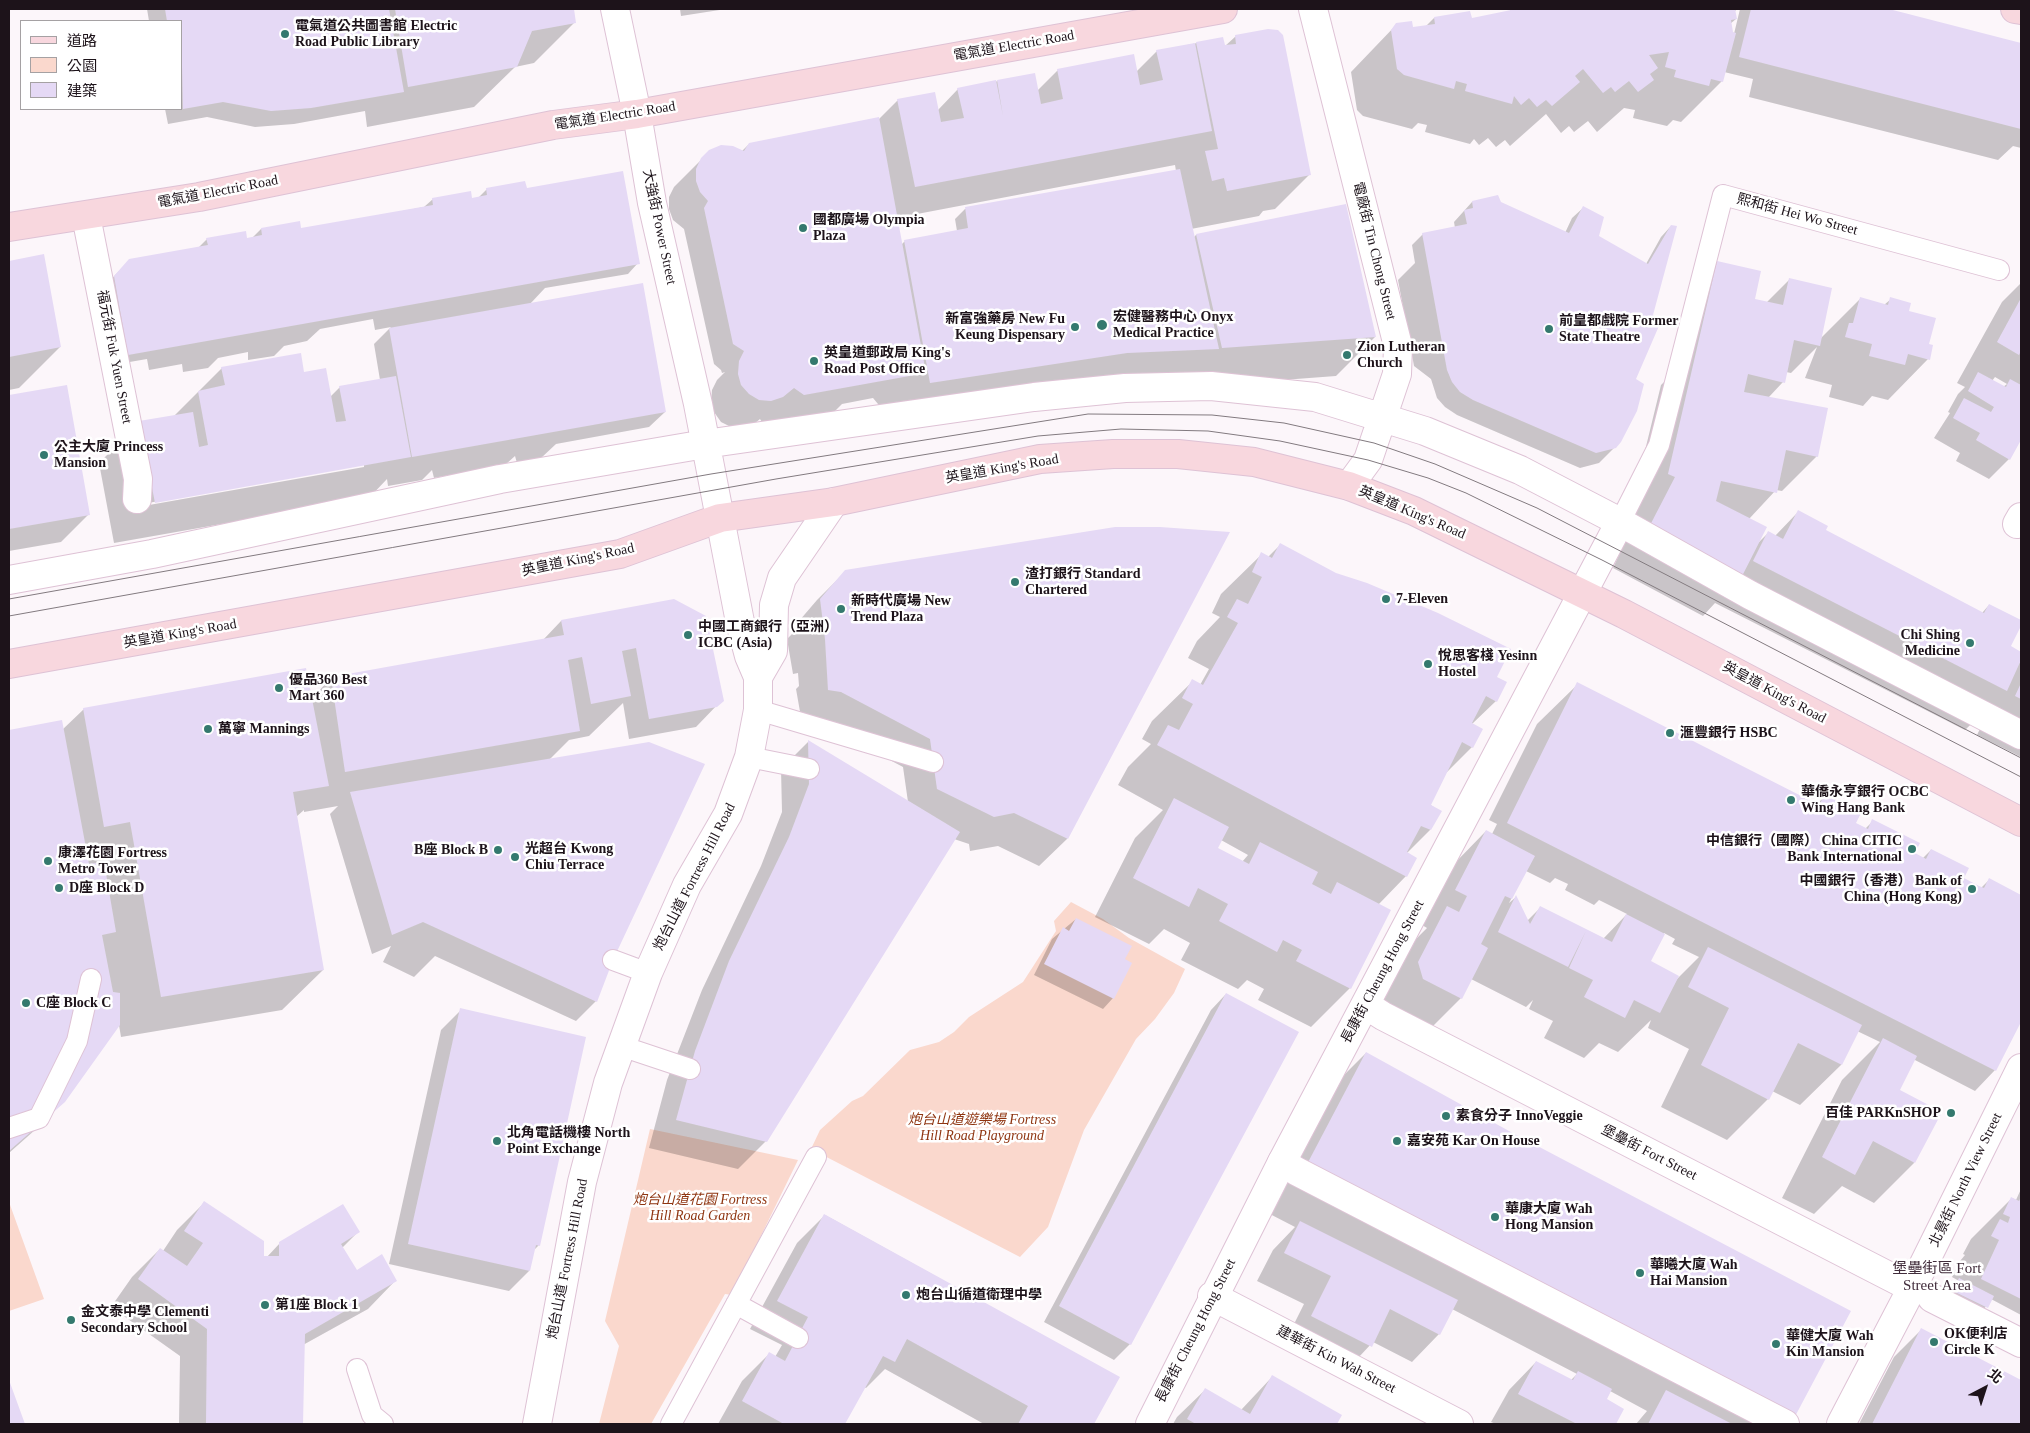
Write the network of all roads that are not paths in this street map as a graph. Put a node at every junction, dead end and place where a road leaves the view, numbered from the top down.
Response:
1 (615, 9) edge
2 (1223, 9) edge
3 (1313, 9) edge
4 (2015, 9) edge
5 (2021, 10) edge
6 (637, 114) junction
7 (86, 216) junction
8 (9, 227) edge
9 (1999, 270) dead end
10 (1382, 416) junction
11 (705, 444) junction
12 (1349, 486) junction
13 (137, 499) dead end
14 (834, 502) junction
15 (720, 518) junction
16 (1620, 522) junction
17 (9, 580) edge
18 (1584, 594) junction
19 (9, 664) edge
20 (758, 677) junction
21 (758, 710) junction
22 (2021, 734) edge
23 (749, 757) junction
24 (933, 762) dead end
25 (809, 769) dead end
26 (2021, 822) edge
27 (613, 960) dead end
28 (648, 973) junction
29 (91, 980) dead end
30 (1366, 1005) junction
31 (621, 1046) junction
32 (2021, 1068) edge
33 (690, 1069) dead end
34 (9, 1128) edge
35 (816, 1157) dead end
36 (1282, 1162) junction
37 (1922, 1293) junction
38 (1212, 1296) junction
39 (736, 1304) junction
40 (1984, 1325) dead end
41 (798, 1338) dead end
42 (2021, 1343) edge
43 (357, 1368) dead end
44 (383, 1424) edge
45 (537, 1424) edge
46 (671, 1424) edge
47 (1150, 1424) edge
48 (1459, 1424) edge
49 (1785, 1424) edge
50 (1840, 1424) edge

1 - 6 street, 大強街 Power Street
2 - 6 main road, 電氣道 Electric Road
3 - 10 street, 電廠街 Tin Chong Street
4 - 5 main road
6 - 7 main road, 電氣道 Electric Road
6 - 11 street, 大強街 Power Street
7 - 8 main road, 電氣道 Electric Road
7 - 13 street, 福元街 Fuk Yuen Street
9 - 16 lane, 熙和街 Hei Wo Street
10 - 11 street
10 - 12 street, 電廠街 Tin Chong Street
10 - 16 street
11 - 15 street, 炮台山道 Fortress Hill Road
11 - 17 street
12 - 14 main road, 英皇道 King's Road
12 - 18 main road, 英皇道 King's Road
14 - 15 main road, 英皇道 King's Road
14 - 20 street, 炮台山道 Fortress Hill Road
15 - 19 main road, 英皇道 King's Road
15 - 20 street, 炮台山道 Fortress Hill Road
16 - 18 street, 長康街 Cheung Hong Street
16 - 22 street
18 - 26 main road, 英皇道 King's Road
18 - 30 street, 長康街 Cheung Hong Street
20 - 21 street, 炮台山道 Fortress Hill Road
21 - 23 street, 炮台山道 Fortress Hill Road
21 - 24 lane
23 - 25 lane
23 - 28 street, 炮台山道 Fortress Hill Road
27 - 28 lane
28 - 31 street, 炮台山道 Fortress Hill Road
29 - 34 lane
30 - 36 street, 長康街 Cheung Hong Street
30 - 37 street, 堡壘街 Fort Street
31 - 33 lane
31 - 45 street, 炮台山道 Fortress Hill Road
32 - 37 street, 北景街 North View Street
35 - 39 lane
36 - 38 street, 長康街 Cheung Hong Street
36 - 49 street
37 - 40 street, 堡壘街 Fort Street
37 - 42 street, 堡壘街 Fort Street
37 - 50 street, 北景街 North View Street
38 - 47 street, 長康街 Cheung Hong Street
38 - 48 street, 建華街 Kin Wah Street
39 - 41 lane
39 - 46 lane
43 - 44 lane

